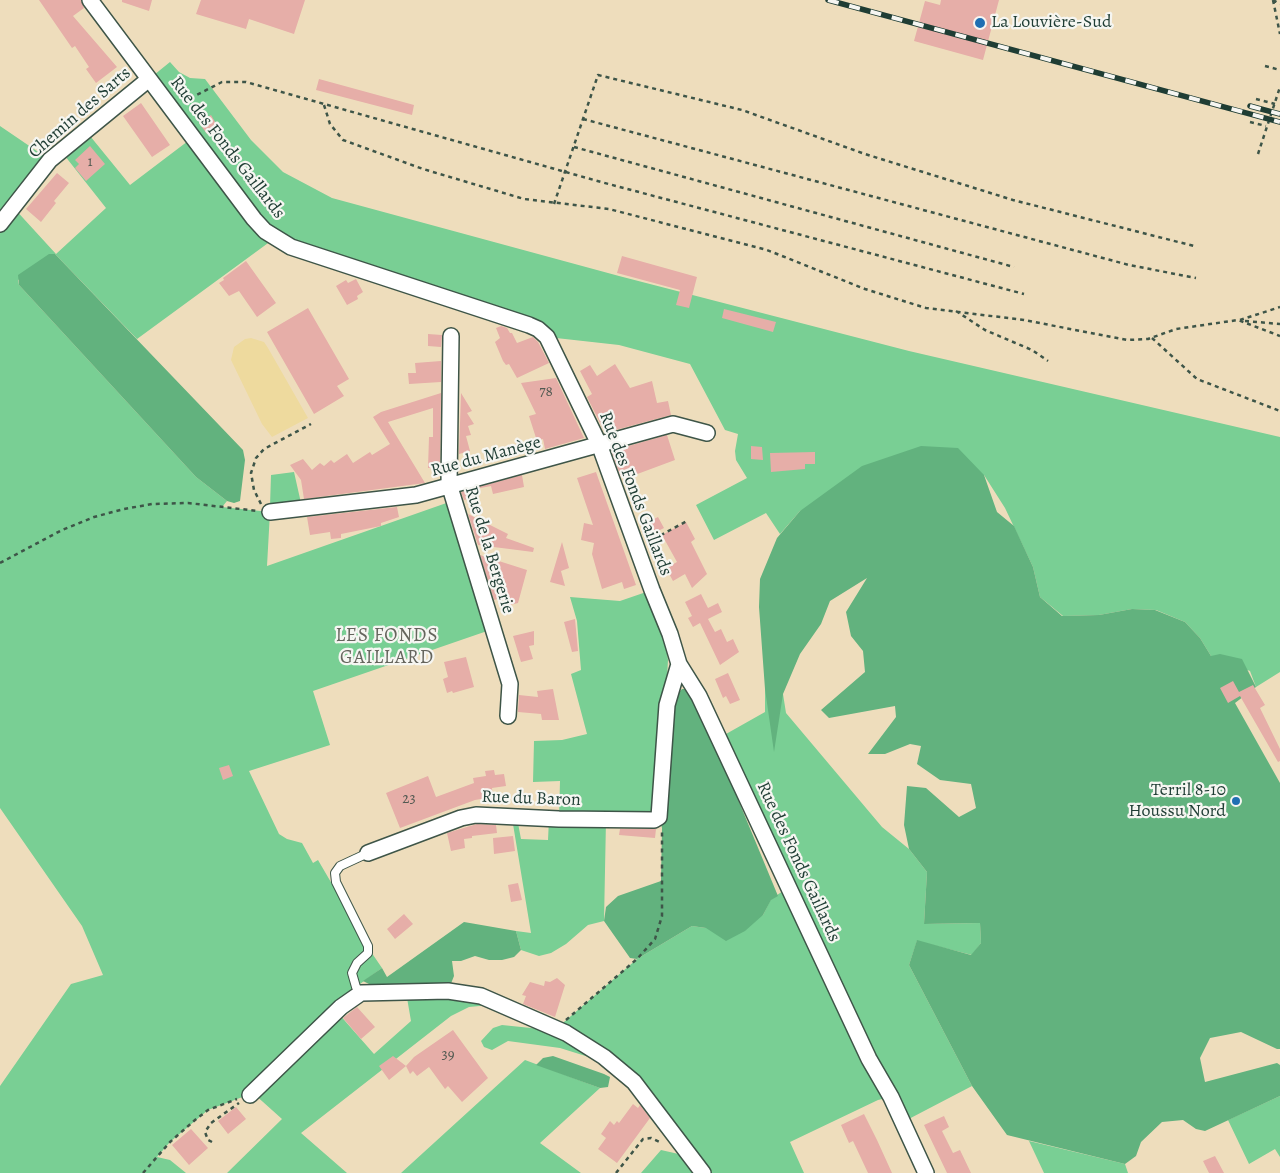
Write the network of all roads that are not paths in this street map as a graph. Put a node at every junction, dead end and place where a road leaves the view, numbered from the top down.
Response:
1 (90, 0) edge
2 (149, 79) junction
3 (0, 224) edge
4 (451, 336) dead end
5 (707, 433) dead end
6 (599, 444) junction
7 (449, 484) junction
8 (270, 512) road end
9 (679, 664) junction
10 (508, 716) dead end
11 (368, 853) joint
12 (361, 993) junction
13 (250, 1095) road end
14 (703, 1173) edge
15 (926, 1173) edge

1 - 2 street, Rue des Fonds Gaillards
2 - 3 street, Chemin des Sarts
2 - 6 street, Rue des Fonds Gaillards
4 - 7 street, Rue de la Bergerie
5 - 6 street, Rue du Manège
6 - 7 street, Rue du Manège
6 - 9 street, Rue des Fonds Gaillards
7 - 8 street, Rue du Manège
7 - 10 street, Rue de la Bergerie
9 - 11 street, Rue du Baron
9 - 15 street, Rue des Fonds Gaillards
11 - 12 lane, Rue du Baron
12 - 13 street
12 - 14 street

